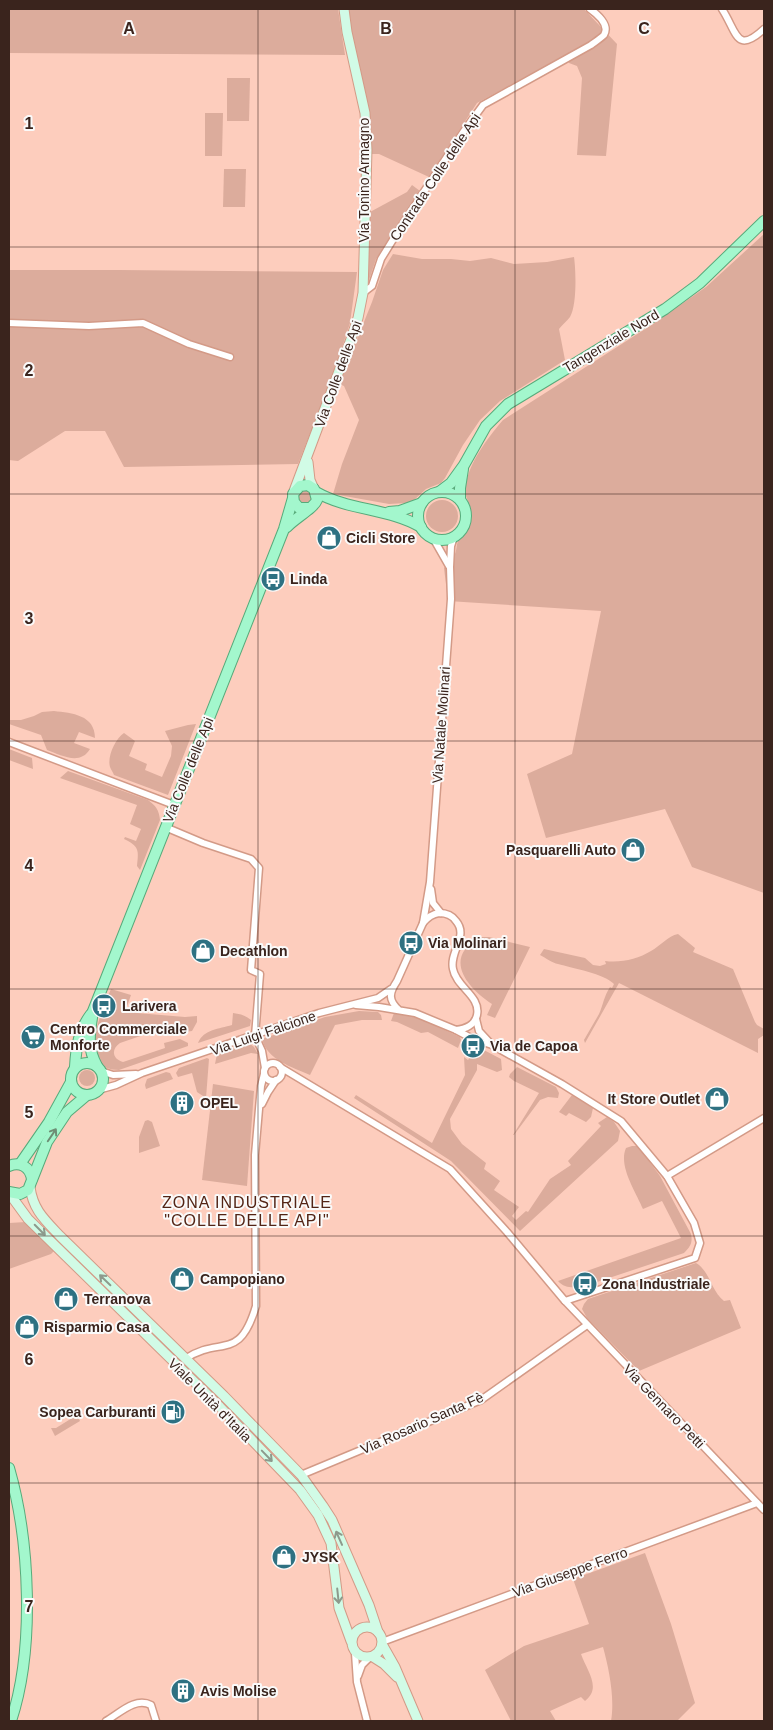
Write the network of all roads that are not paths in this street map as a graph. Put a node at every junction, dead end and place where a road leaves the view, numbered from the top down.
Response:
1 (344, 9) edge
2 (590, 9) edge
3 (722, 9) edge
4 (764, 29) edge
5 (764, 221) edge
6 (363, 293) junction
7 (9, 323) edge
8 (230, 357) dead end
9 (309, 454) junction
10 (464, 465) junction
11 (315, 491) junction
12 (439, 492) junction
13 (294, 494) junction
14 (460, 500) junction
15 (422, 503) junction
16 (342, 504) junction
17 (311, 507) junction
18 (385, 513) junction
19 (421, 527) junction
20 (284, 530) junction
21 (454, 537) junction
22 (433, 538) junction
23 (450, 567) junction
24 (9, 742) edge
25 (174, 805) junction
26 (165, 827) junction
27 (430, 882) junction
28 (442, 913) junction
29 (423, 923) junction
30 (392, 989) junction
31 (356, 1005) junction
32 (399, 1010) junction
33 (93, 1011) junction
34 (476, 1019) junction
35 (456, 1030) junction
36 (255, 1036) junction
37 (492, 1045) junction
38 (262, 1051) junction
39 (278, 1065) junction
40 (75, 1067) junction
41 (99, 1068) junction
42 (264, 1071) junction
43 (142, 1073) junction
44 (297, 1078) junction
45 (278, 1079) junction
46 (71, 1082) junction
47 (98, 1090) junction
48 (87, 1095) junction
49 (259, 1110) junction
50 (764, 1118) edge
51 (20, 1164) junction
52 (9, 1166) edge
53 (668, 1176) junction
54 (31, 1183) junction
55 (9, 1192) edge
56 (565, 1301) junction
57 (587, 1325) junction
58 (185, 1359) junction
59 (9, 1468) edge
60 (301, 1475) junction
61 (757, 1503) junction
62 (764, 1510) edge
63 (378, 1632) junction
64 (351, 1641) junction
65 (382, 1643) junction
66 (355, 1653) junction
67 (371, 1657) junction
68 (401, 1681) junction
69 (357, 1682) junction
70 (11, 1721) edge
71 (106, 1721) edge
72 (156, 1721) edge
73 (367, 1721) edge
74 (418, 1721) edge

1 - 6 street, Via Tonino Armagno
2 - 6 street, Contrada Colle delle Api
3 - 4 street
5 - 10 main road, Tangenziale Nord
6 - 9 street, Via Colle delle Api
7 - 8 street
9 - 11 street, Via Colle delle Api
9 - 13 street, Via Colle delle Api
10 - 12 main road, Tangenziale Nord
10 - 14 main road, Tangenziale Nord
11 - 13 main road
11 - 16 main road
11 - 17 main road
12 - 14 main road
12 - 15 main road
13 - 17 main road
13 - 20 main road, Via Colle delle Api
14 - 21 main road
15 - 18 main road
15 - 19 main road
16 - 17 main road
16 - 18 main road
17 - 20 main road, Via Colle delle Api
18 - 19 main road
19 - 22 main road
20 - 25 main road, Via Colle delle Api
21 - 22 main road
21 - 23 street, Via Natale Molinari
22 - 23 street, Via Natale Molinari
23 - 27 street, Via Natale Molinari
24 - 25 street
25 - 26 main road, Via Colle delle Api
26 - 33 main road, Via Colle delle Api
26 - 36 street
27 - 28 street, Via Natale Molinari
27 - 29 street, Via Natale Molinari
28 - 29 street
28 - 34 street
29 - 30 street, Via Natale Molinari
30 - 31 street, Via Luigi Falcione
30 - 32 street
31 - 32 street, Via Luigi Falcione
31 - 36 street, Via Luigi Falcione
32 - 35 street, Via Luigi Falcione
33 - 40 main road, Via Colle delle Api
33 - 41 main road, Via Colle delle Api
34 - 35 street
34 - 37 street
35 - 37 street, Via Luigi Falcione
36 - 38 street
36 - 43 street, Via Luigi Falcione
37 - 53 street
38 - 39 street, Via Gennaro Petti
38 - 42 street
39 - 42 street
39 - 44 street, Via Gennaro Petti
39 - 45 street
40 - 41 main road
40 - 46 main road
41 - 43 street, Via Luigi Falcione
41 - 47 main road
42 - 45 street
42 - 49 street
43 - 47 street, Via Luigi Falcione
44 - 45 street
44 - 56 street, Via Gennaro Petti
45 - 49 street
46 - 48 main road
46 - 51 main road
47 - 48 main road
54 -> 48 main road
49 - 58 street
50 - 53 street
51 - 52 main road
51 - 54 main road
53 - 56 street
54 - 55 main road
58 -> 54 street, Viale Unità d'Italia
55 -> 64 street, Viale Unità d'Italia
56 - 57 street, Via Gennaro Petti
57 - 60 street, Via Rosario Santa Fè
57 - 61 street, Via Gennaro Petti
58 - 60 street, Viale Unità d'Italia
59 - 70 main road
63 -> 60 street, Viale Unità d'Italia
61 - 62 street, Via Gennaro Petti
61 - 65 street, Via Giuseppe Ferro
63 - 64 street
63 - 65 street, Viale Unità d'Italia
64 - 66 street, Viale Unità d'Italia
65 - 67 street
65 - 68 street, Viale Unità d'Italia
66 - 67 street
66 - 69 street, Viale Unità d'Italia
67 - 68 street
67 - 69 street
68 - 74 street, Viale Unità d'Italia
69 - 73 street, Viale Unità d'Italia
71 - 72 street

